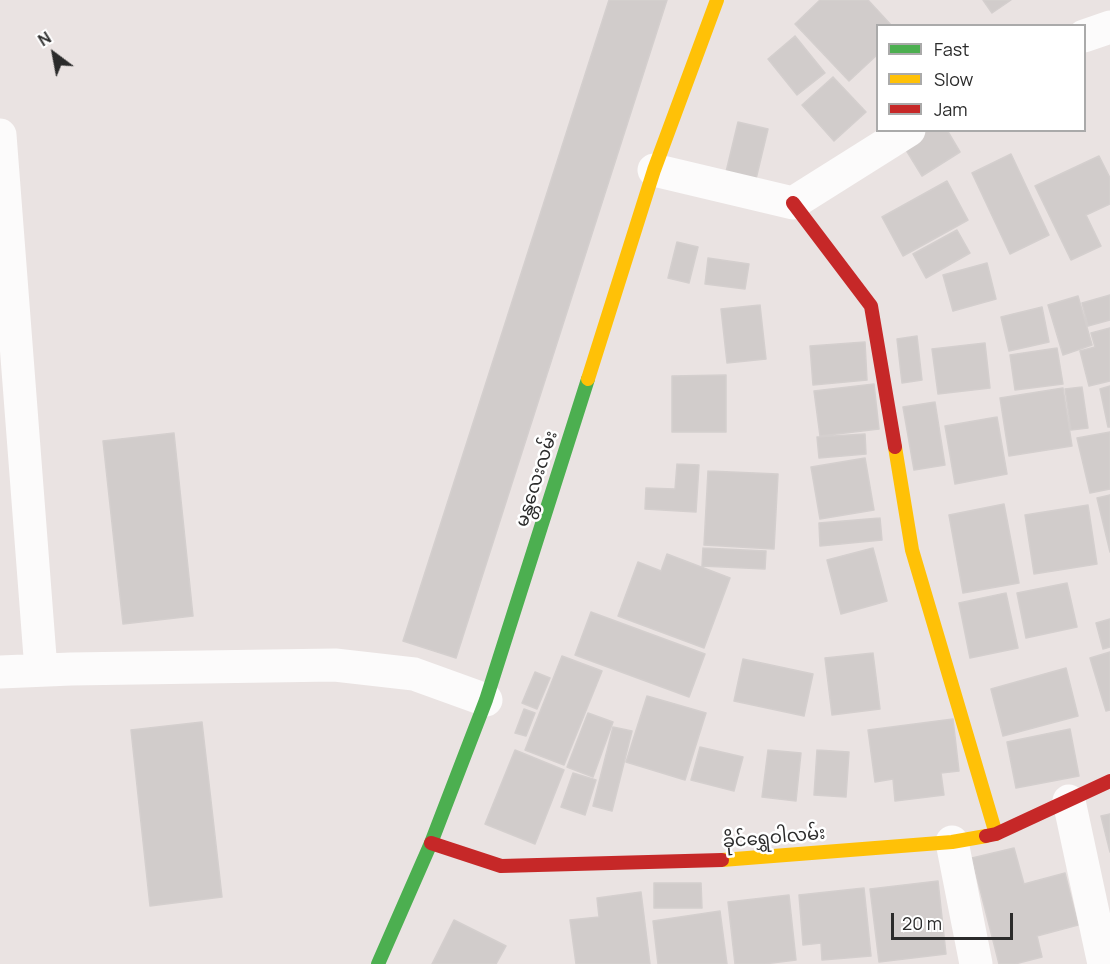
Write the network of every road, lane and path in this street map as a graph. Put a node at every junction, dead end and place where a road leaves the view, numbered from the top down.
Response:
1 (717, 0) edge
2 (1110, 27) edge
3 (1086, 35) edge
4 (906, 132) edge
5 (0, 135) edge
6 (654, 170) junction
7 (793, 203) junction
8 (41, 670) junction
9 (0, 672) edge
10 (486, 700) junction
11 (1110, 781) edge
12 (1069, 801) junction
13 (996, 834) junction
14 (952, 842) junction
15 (431, 843) junction
16 (378, 964) edge
17 (976, 964) edge
18 (1104, 964) edge

1 - 6 street, မန္တလေးလမ်း
2 - 3 street
4 - 7 street
5 - 8 street
6 - 7 street
6 - 10 street, မန္တလေးလမ်း
7 - 13 street
8 - 9 street
8 - 10 street
10 - 15 street, မန္တလေးလမ်း
11 - 12 street, ခိုင်ရွှေဝါလမ်း
12 - 13 street, ခိုင်ရွှေဝါလမ်း
12 - 18 street
13 - 14 street, ခိုင်ရွှေဝါလမ်း
14 - 15 street, ခိုင်ရွှေဝါလမ်း
14 - 17 street
15 - 16 street, မန္တလေးလမ်း

